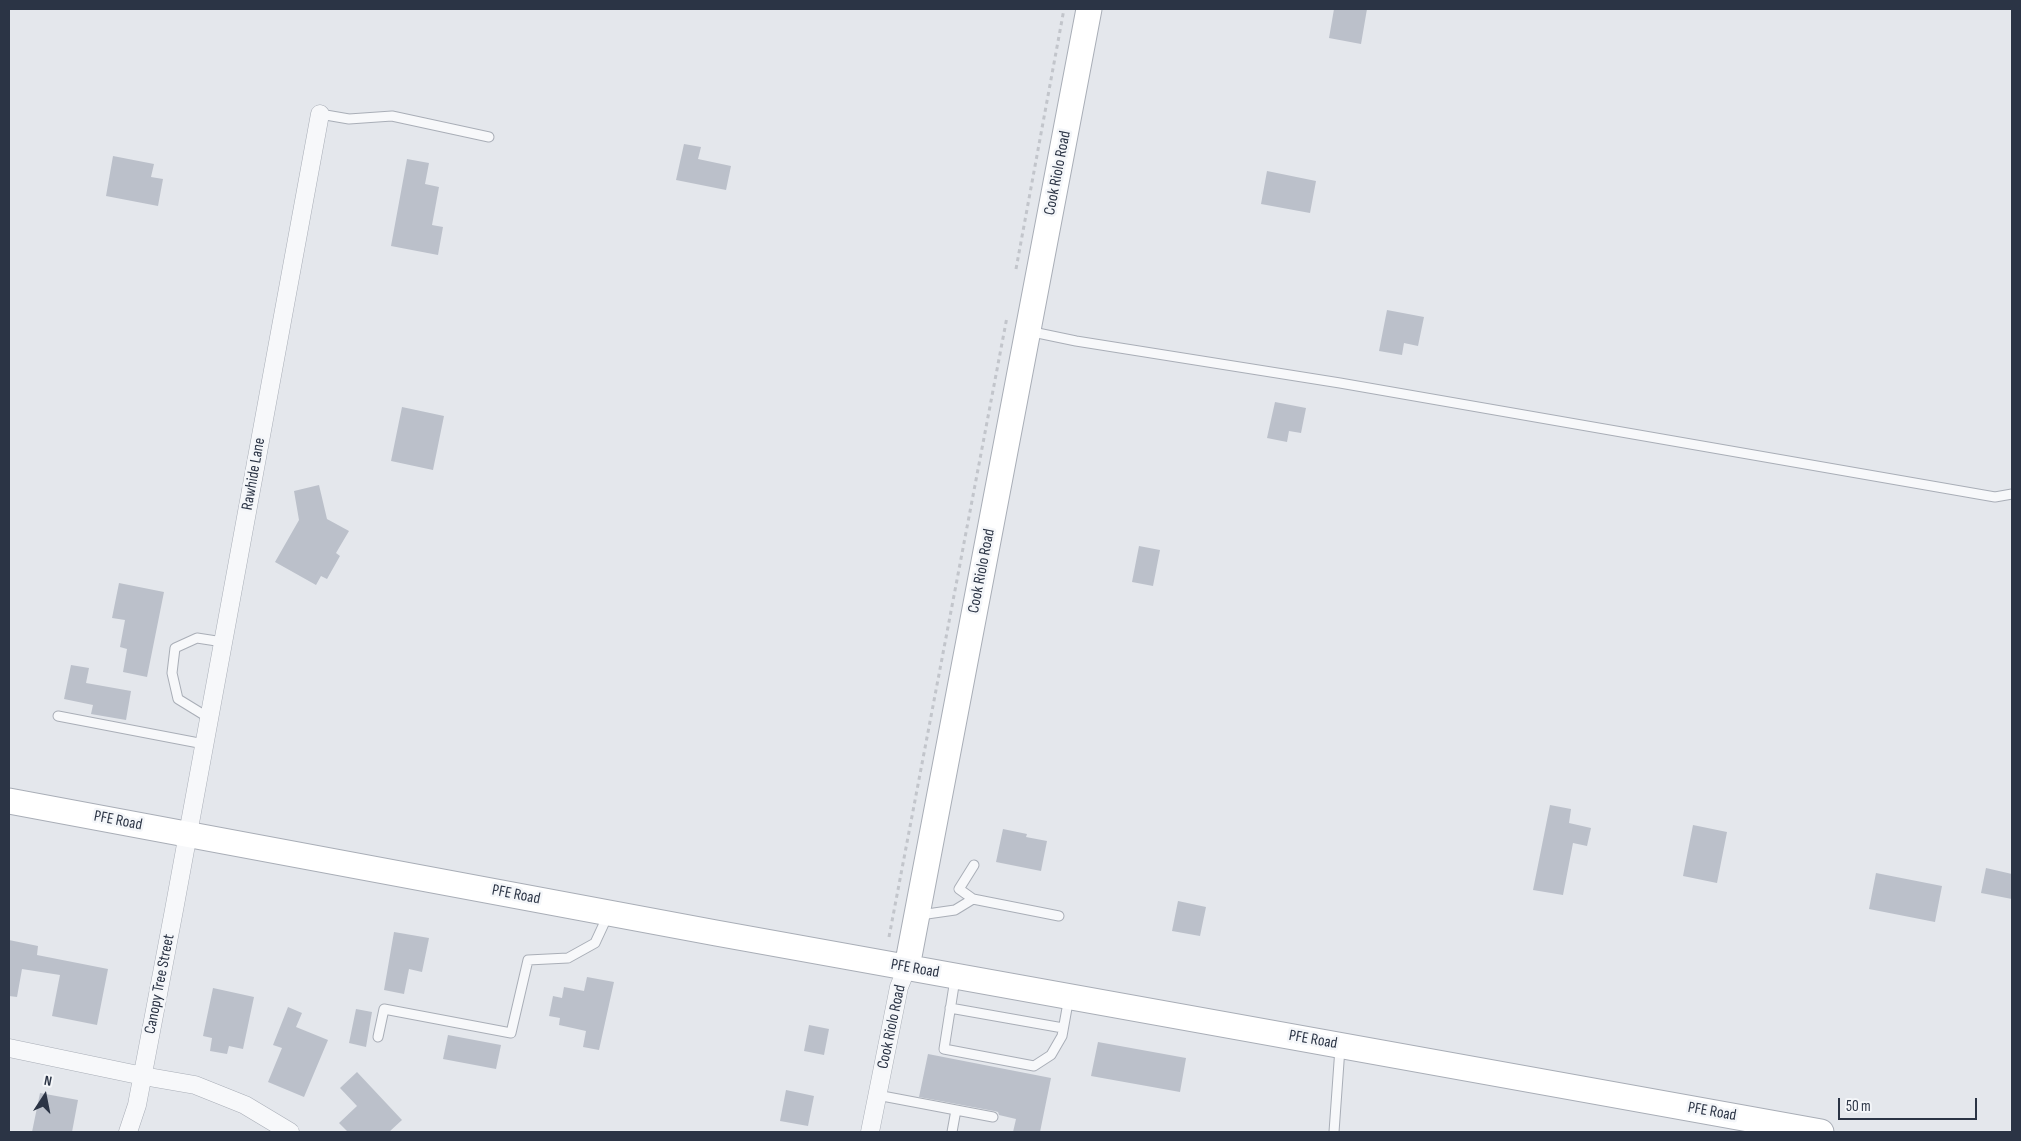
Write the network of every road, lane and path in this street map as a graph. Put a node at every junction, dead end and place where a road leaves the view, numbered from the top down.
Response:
1 (1064, 9) edge
2 (1089, 9) edge
3 (320, 114) joint
4 (489, 137) dead end
5 (1015, 272) dead end
6 (1008, 310) dead end
7 (1028, 331) junction
8 (2012, 494) edge
9 (223, 642) junction
10 (58, 716) dead end
11 (209, 718) junction
12 (204, 744) junction
13 (9, 801) edge
14 (188, 834) junction
15 (974, 865) dead end
16 (973, 899) junction
17 (610, 913) junction
18 (917, 915) junction
19 (1059, 916) dead end
20 (888, 942) dead end
21 (907, 967) junction
22 (956, 976) junction
23 (1069, 997) junction
24 (950, 1008) junction
25 (1063, 1028) junction
26 (378, 1037) dead end
27 (1340, 1045) junction
28 (9, 1048) edge
29 (143, 1076) junction
30 (877, 1094) junction
31 (956, 1110) junction
32 (993, 1117) dead end
33 (128, 1132) edge
34 (290, 1132) edge
35 (870, 1132) edge
36 (952, 1132) edge
37 (1334, 1132) edge
38 (1821, 1132) edge

1 - 5 path
2 - 7 main road, Cook Riolo Road
3 - 4 lane
3 - 9 street, Rawhide Lane
6 - 20 path
7 - 8 lane
7 - 18 main road, Cook Riolo Road
9 - 11 street, Rawhide Lane
9 - 11 lane
10 - 12 lane
11 - 12 street, Rawhide Lane
12 - 14 street, Rawhide Lane
13 - 14 main road, PFE Road
14 - 17 main road, PFE Road
14 - 29 street, Canopy Tree Street
15 - 16 lane
16 - 18 lane
16 - 19 lane
17 - 21 main road, PFE Road
17 - 26 lane
18 - 21 main road, Cook Riolo Road
21 - 22 main road, PFE Road
21 - 30 street, Cook Riolo Road
22 - 23 main road, PFE Road
22 - 24 lane
23 - 25 lane
23 - 27 main road, PFE Road
24 - 25 lane
24 - 25 lane
27 - 37 lane
27 - 38 main road, PFE Road
28 - 29 street
29 - 33 street, Canopy Tree Street
29 - 34 street
30 - 31 lane
30 - 35 street, Cook Riolo Road
31 - 32 lane
31 - 36 lane

